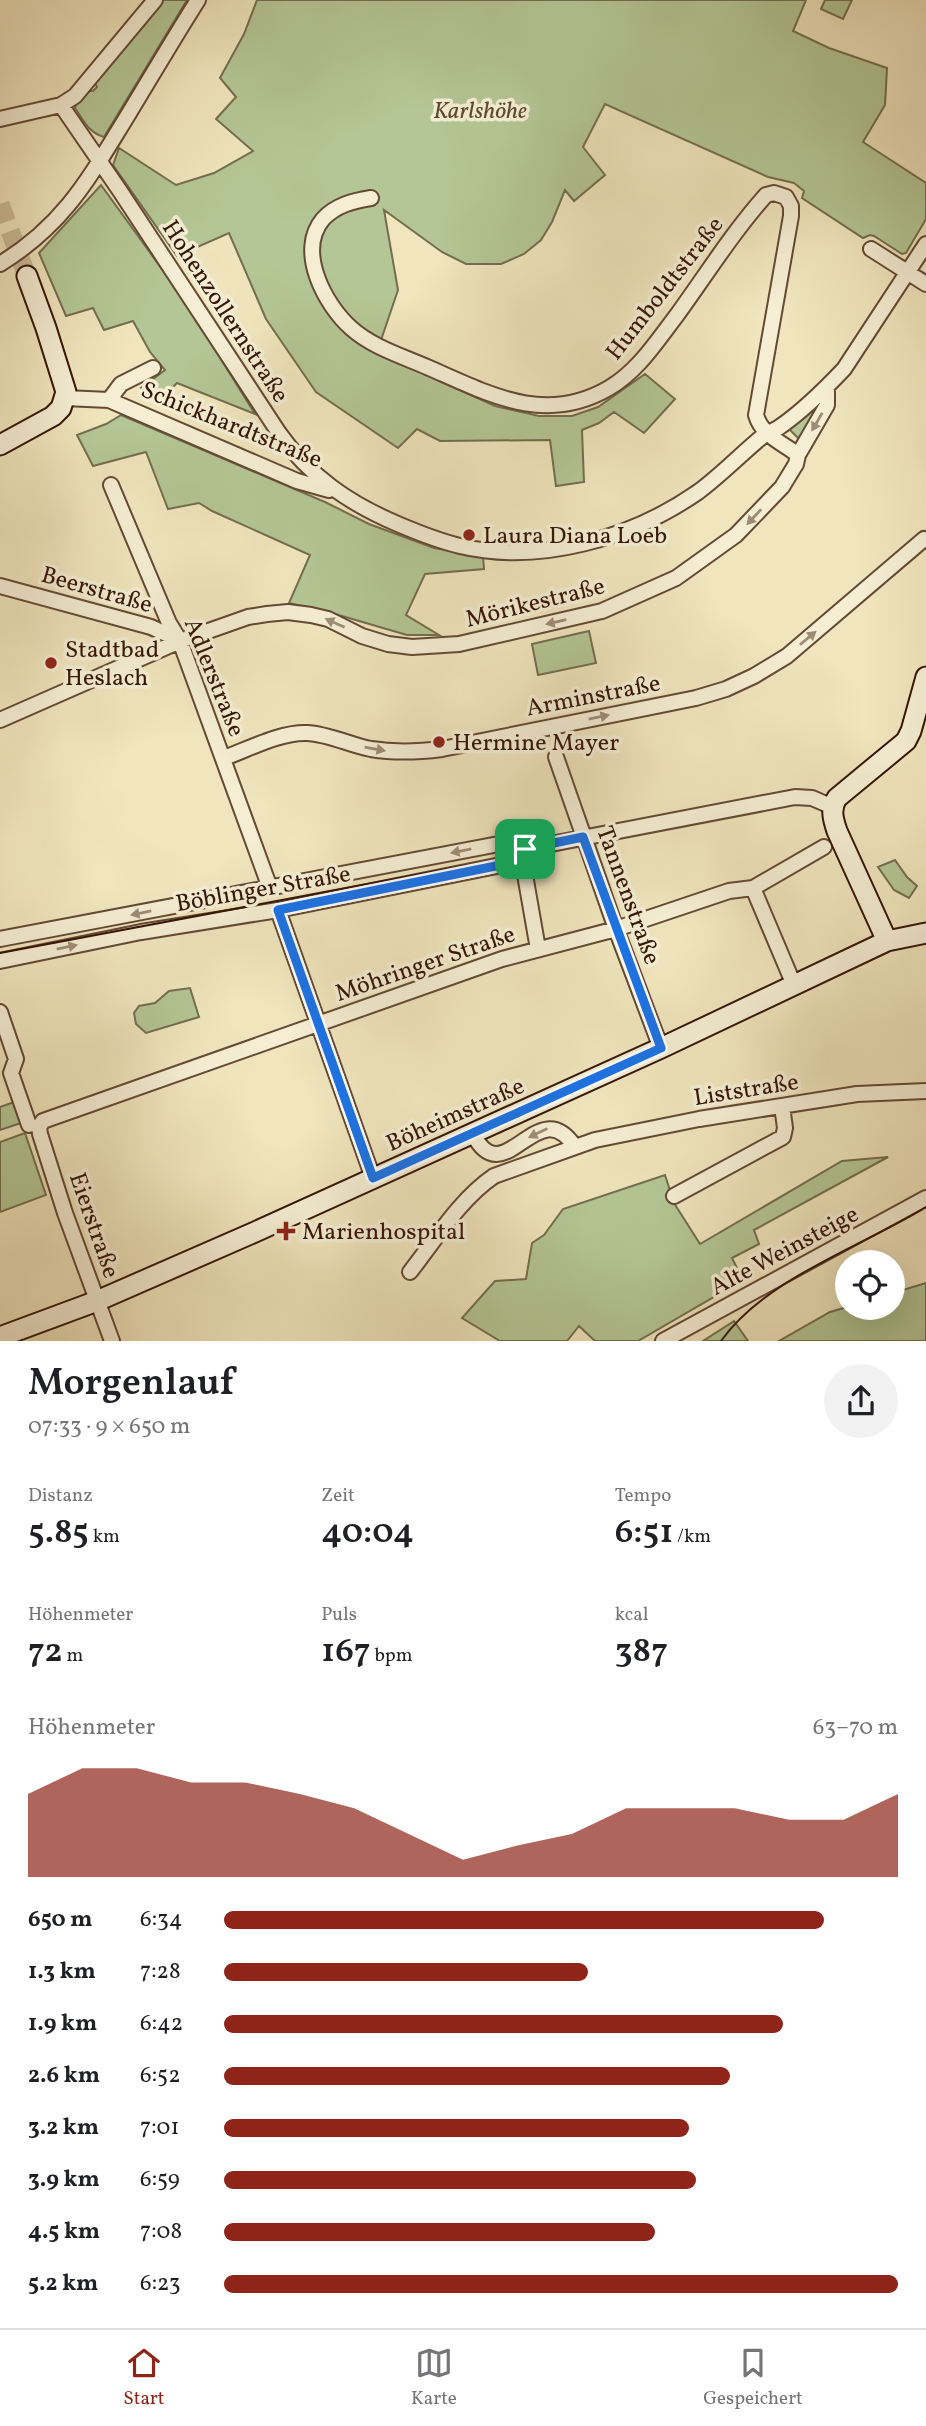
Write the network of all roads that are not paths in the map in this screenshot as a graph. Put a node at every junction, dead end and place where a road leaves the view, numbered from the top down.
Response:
1 (155, 0) edge
2 (198, 0) edge
3 (61, 105) junction
4 (0, 119) edge
5 (100, 161) junction
6 (371, 198) dead end
7 (926, 244) edge
8 (871, 249) dead end
9 (0, 264) edge
10 (908, 273) junction
11 (27, 276) tunnel mouth
12 (926, 284) edge
13 (153, 368) dead end
14 (827, 387) junction
15 (65, 398) junction
16 (109, 400) junction
17 (765, 434) junction
18 (0, 445) edge
19 (798, 455) junction
20 (111, 485) dead end
21 (336, 492) junction
22 (926, 540) edge
23 (0, 586) edge
24 (180, 640) junction
25 (926, 677) edge
26 (922, 707) edge
27 (0, 720) edge
28 (556, 757) dead end
29 (224, 758) junction
30 (833, 807) junction
31 (583, 837) junction
32 (824, 847) dead end
33 (525, 849) junction
34 (270, 888) junction
35 (753, 888) junction
36 (278, 910) junction
37 (616, 929) junction
38 (926, 933) edge
39 (0, 939) edge
40 (887, 941) junction
41 (538, 949) junction
42 (0, 961) edge
43 (794, 985) junction
44 (0, 1012) edge
45 (317, 1024) junction
46 (661, 1048) junction
47 (926, 1091) edge
48 (782, 1106) junction
49 (34, 1124) junction
50 (472, 1132) junction
51 (575, 1147) junction
52 (373, 1178) junction
53 (674, 1196) dead end
54 (926, 1198) edge
55 (410, 1272) dead end
56 (97, 1301) junction
57 (0, 1337) edge
58 (112, 1341) edge
59 (663, 1341) edge

1 - 3 street
2 - 5 street
3 - 4 street
3 - 5 street, Hohenzollernstraße
5 - 9 street
5 - 21 street, Hohenzollernstraße
6 - 17 street, Humboldtstraße
7 - 10 street, Mörikestraße
8 - 10 street
10 - 12 street
10 - 14 street, Mörikestraße
11 - 15 street
13 - 16 street, Schickhardtstraße
14 - 17 street, Hohenzollernstraße
14 -> 19 street, Mörikestraße
15 - 16 street, Schickhardtstraße
15 - 18 street
16 - 21 street, Schickhardtstraße
17 - 19 street
17 - 21 street, Hohenzollernstraße
19 -> 24 street, Mörikestraße
20 - 24 street, Adlerstraße
29 -> 22 street, Arminstraße
23 - 24 street, Beerstraße
24 - 27 street, Mörikestraße
24 - 29 street, Adlerstraße
25 - 26 street
26 - 30 street
28 - 31 street, Tannenstraße
29 - 34 street, Adlerstraße
30 - 31 street, Böblinger Straße
30 - 40 street
31 - 33 street, Böblinger Straße
31 - 37 street, Tannenstraße
32 - 35 street, Möhringer Straße
33 -> 34 street, Böblinger Straße
33 - 36 street, Böblinger Straße
33 - 41 street
34 -> 39 street, Böblinger Straße
35 - 37 street, Möhringer Straße
35 - 43 street
42 -> 36 street, Böblinger Straße
36 - 45 street
37 - 41 street, Möhringer Straße
37 - 46 street, Tannenstraße
38 - 40 street, Böheimstraße
40 - 43 street, Böheimstraße
41 - 45 street, Möhringer Straße
43 - 46 street, Böheimstraße
44 - 49 street, Eierstraße
45 - 49 street, Möhringer Straße
45 - 52 street
46 - 50 street, Böheimstraße
47 - 48 street, Liststraße
48 - 51 street, Liststraße
48 - 53 street
49 - 56 street, Eierstraße
51 -> 50 street
50 - 52 street, Böheimstraße
51 - 55 street, Liststraße
52 - 56 street, Böheimstraße
54 - 59 street, Alte Weinsteige
56 - 57 street, Böheimstraße
56 - 58 street, Eierstraße

